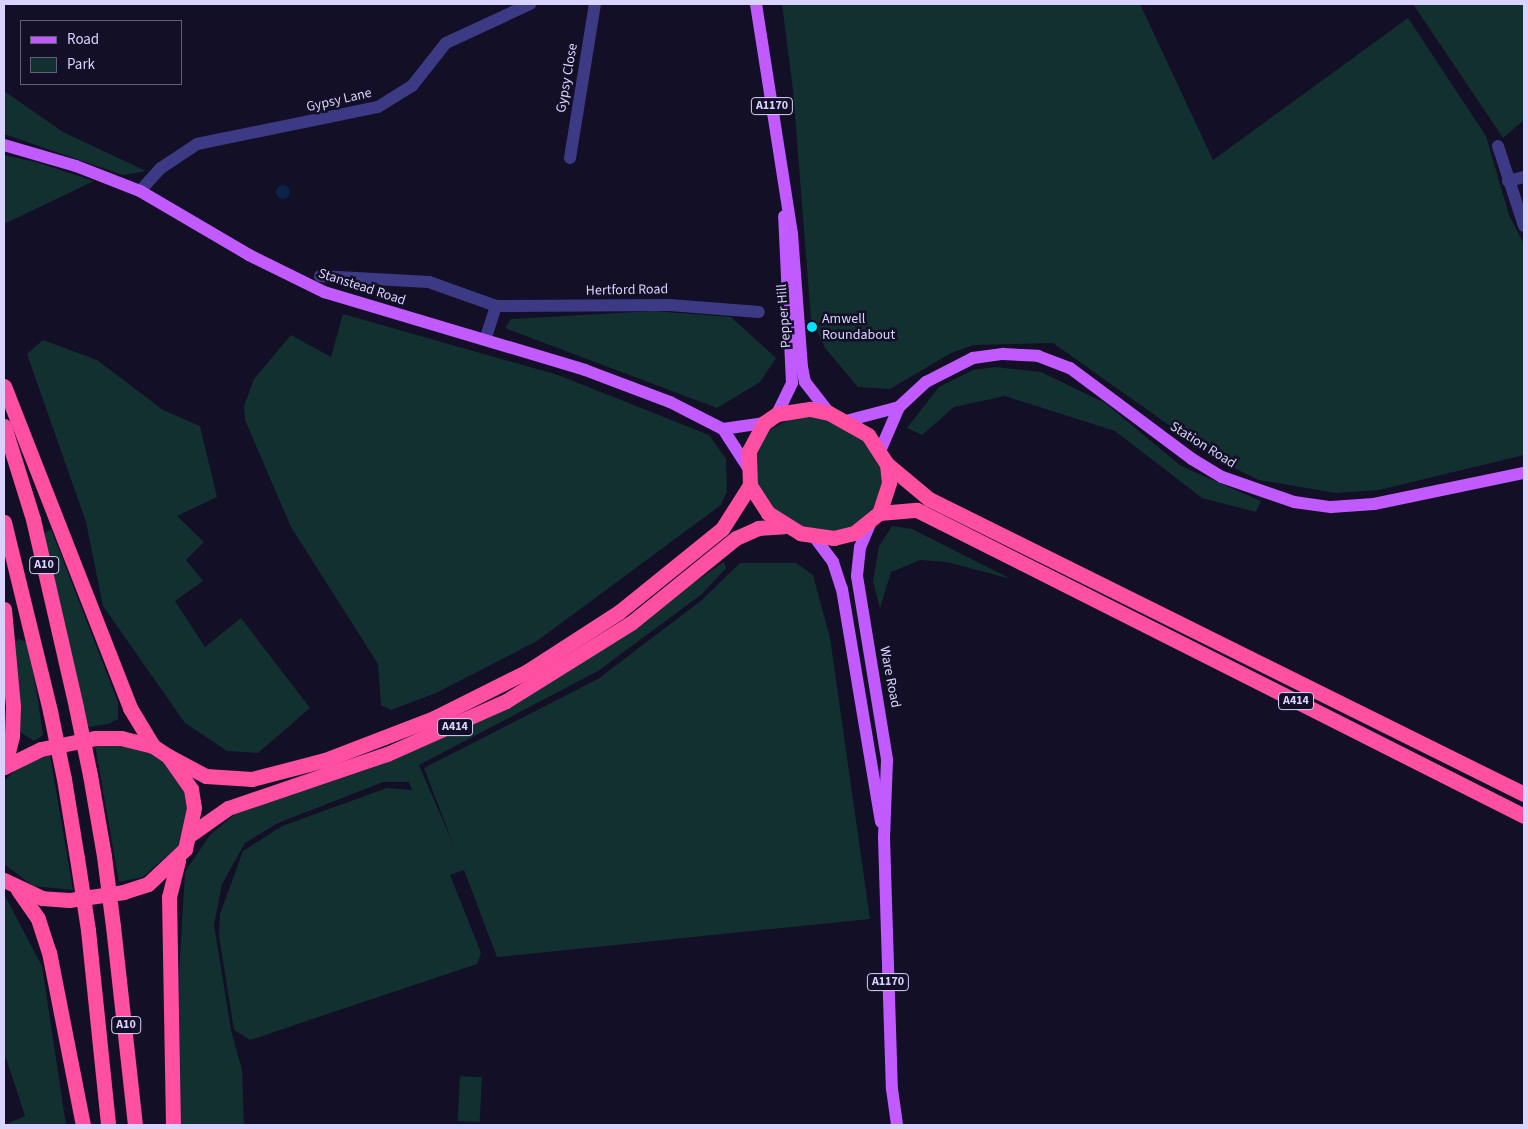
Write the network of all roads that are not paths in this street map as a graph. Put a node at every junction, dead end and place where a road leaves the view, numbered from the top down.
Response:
1 (530, 4) edge
2 (596, 4) edge
3 (756, 4) edge
4 (4, 145) edge
5 (1498, 146) dead end
6 (570, 158) dead end
7 (1524, 176) edge
8 (1508, 181) junction
9 (140, 191) junction
10 (784, 209) junction
11 (1524, 226) edge
12 (320, 276) dead end
13 (496, 306) junction
14 (759, 312) dead end
15 (485, 340) junction
16 (4, 386) edge
17 (899, 407) junction
18 (829, 413) junction
19 (777, 414) junction
20 (846, 421) junction
21 (764, 423) junction
22 (4, 426) edge
23 (723, 429) junction
24 (884, 458) junction
25 (747, 466) junction
26 (1524, 473) edge
27 (750, 485) junction
28 (874, 518) junction
29 (4, 522) edge
30 (784, 526) junction
31 (815, 538) junction
32 (4, 609) edge
33 (153, 746) junction
34 (168, 756) junction
35 (4, 767) edge
36 (1524, 794) edge
37 (1524, 816) edge
38 (191, 834) junction
39 (884, 838) junction
40 (178, 860) junction
41 (4, 880) edge
42 (18, 890) junction
43 (83, 1125) edge
44 (108, 1125) edge
45 (134, 1125) edge
46 (173, 1125) edge
47 (898, 1125) edge

1 - 9 street, Gypsy Lane
2 - 6 street, Gypsy Close
3 - 10 main road, Pepper Hill / A1170
4 - 9 main road, Stanstead Road
5 - 8 street
7 - 8 street
8 - 11 street
9 - 15 main road, Stanstead Road
10 - 18 main road, Pepper Hill / A1170
10 - 19 main road, Pepper Hill / A1170
12 - 13 street, Hertford Road
13 - 14 street, Hertford Road
13 - 15 street
15 - 23 main road, Stanstead Road
16 - 33 highway
17 - 20 main road, Station Road
17 - 24 main road, Station Road
17 - 26 main road, Station Road
18 - 19 highway
18 - 20 highway
19 - 21 highway
20 - 24 highway
21 - 23 main road
21 - 25 highway
22 - 45 highway, A10, bridge
23 - 25 main road
24 - 28 highway
24 - 36 highway, A414
25 - 27 highway
27 - 30 highway
27 - 34 highway, A414
28 - 31 highway
28 - 37 highway, A414
28 - 39 main road, Ware Road / A1170
29 - 44 highway, A10, bridge
30 - 31 highway
30 - 38 highway, A414
31 - 39 main road, Ware Road / A1170
32 - 35 highway
33 - 34 highway
33 - 35 highway
34 - 38 highway
38 - 40 highway
39 - 47 main road, Ware Road / A1170
40 - 42 highway
40 - 46 highway
41 - 42 highway
42 - 43 highway

